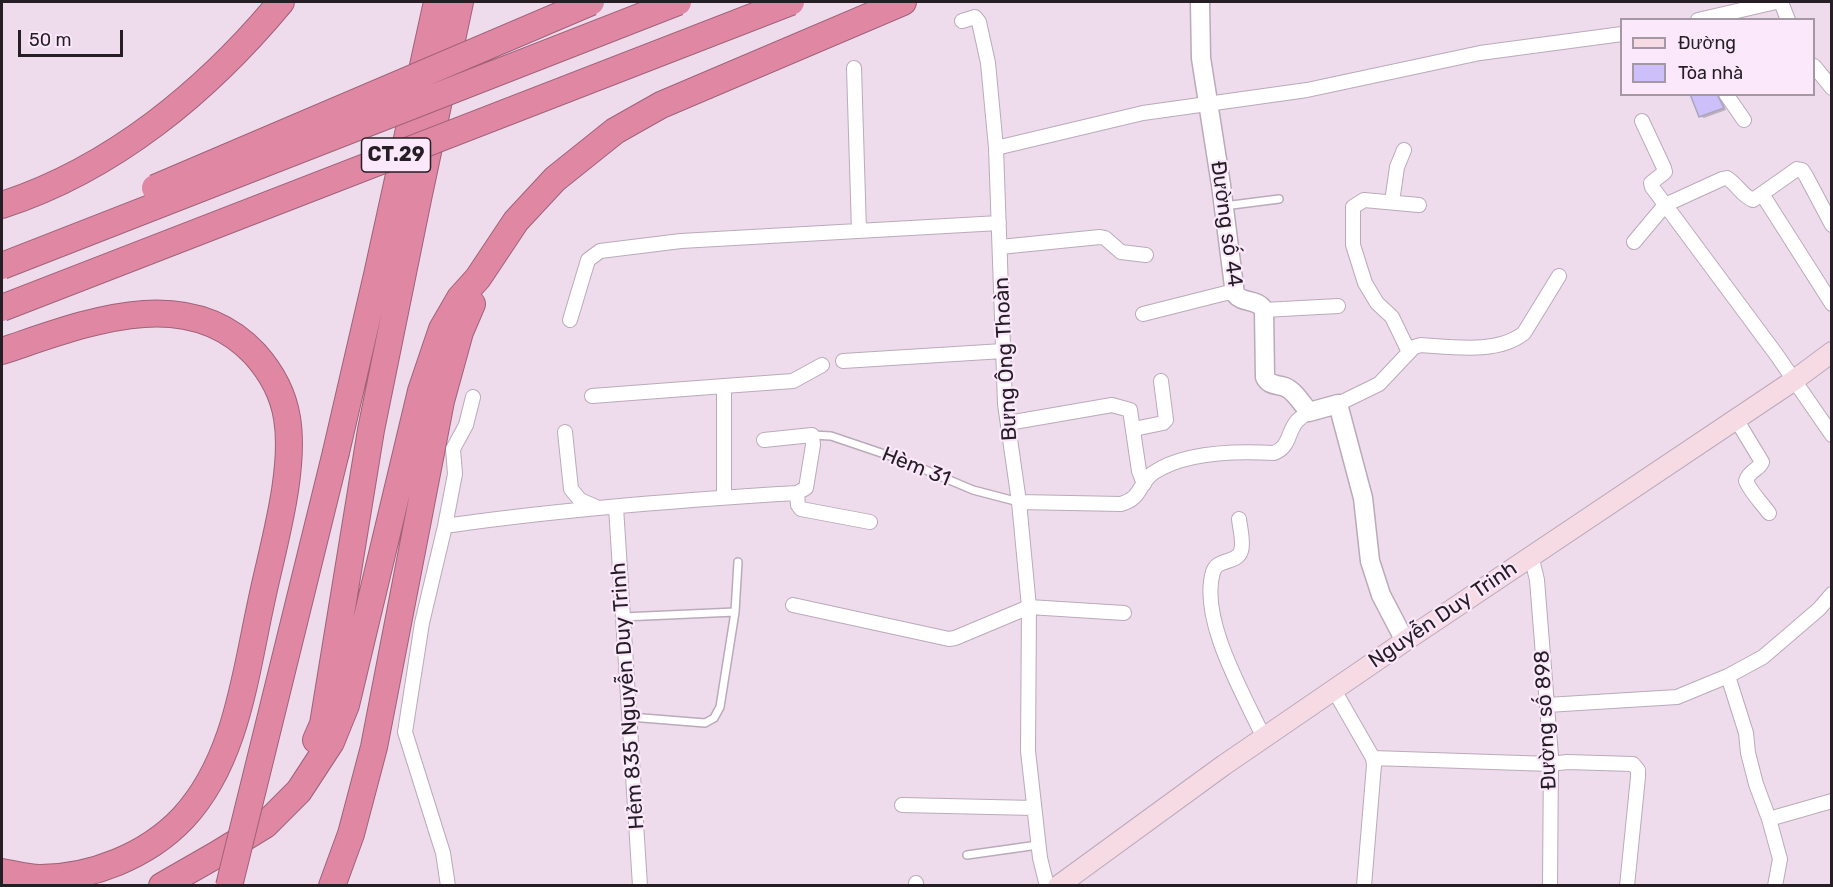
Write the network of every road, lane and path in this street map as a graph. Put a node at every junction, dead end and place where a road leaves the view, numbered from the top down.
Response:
1 (281, 2) edge
2 (437, 2) edge
3 (460, 2) edge
4 (591, 2) edge
5 (678, 2) edge
6 (791, 2) edge
7 (903, 2) edge
8 (1200, 2) edge
9 (1776, 2) edge
10 (1781, 2) edge
11 (1707, 18) edge
12 (1787, 18) edge
13 (962, 21) dead end
14 (1620, 34) edge
15 (1815, 67) edge
16 (854, 68) dead end
17 (1832, 88) edge
18 (1727, 96) edge
19 (1208, 103) junction
20 (1744, 120) dead end
21 (1642, 121) dead end
22 (996, 148) junction
23 (1404, 150) dead end
24 (1762, 194) junction
25 (1279, 200) dead end
26 (1392, 202) junction
27 (2, 205) edge
28 (1419, 205) dead end
29 (1665, 205) junction
30 (1224, 206) junction
31 (999, 223) junction
32 (1832, 225) edge
33 (859, 231) junction
34 (1634, 242) dead end
35 (1000, 247) junction
36 (1146, 255) dead end
37 (2, 256) edge
38 (2, 267) edge
39 (1558, 276) dead end
40 (478, 278) junction
41 (1234, 291) junction
42 (1832, 304) edge
43 (1338, 306) dead end
44 (2, 308) edge
45 (1264, 310) junction
46 (1143, 314) dead end
47 (570, 320) dead end
48 (2, 351) edge
49 (1003, 351) junction
50 (1409, 352) junction
51 (1832, 352) edge
52 (843, 362) dead end
53 (822, 365) dead end
54 (1161, 381) dead end
55 (1793, 381) junction
56 (724, 386) junction
57 (592, 396) dead end
58 (473, 398) dead end
59 (1338, 405) junction
60 (1308, 412) junction
61 (1736, 419) junction
62 (1008, 423) junction
63 (1134, 429) junction
64 (565, 432) dead end
65 (812, 435) junction
66 (1832, 435) edge
67 (764, 440) dead end
68 (1144, 484) junction
69 (797, 493) junction
70 (724, 497) junction
71 (1019, 502) junction
72 (616, 507) junction
73 (598, 508) junction
74 (1769, 513) dead end
75 (1239, 519) dead end
76 (870, 522) dead end
77 (445, 526) junction
78 (1531, 555) junction
79 (738, 562) dead end
80 (1832, 594) edge
81 (793, 605) dead end
82 (1029, 607) junction
83 (735, 612) junction
84 (1124, 613) dead end
85 (623, 617) junction
86 (1405, 641) junction
87 (1728, 676) junction
88 (1335, 690) junction
89 (1547, 705) junction
90 (630, 717) junction
91 (1264, 738) junction
92 (1373, 758) junction
93 (1551, 764) junction
94 (1832, 801) edge
95 (902, 805) dead end
96 (1034, 808) junction
97 (1768, 819) junction
98 (265, 825) junction
99 (1038, 845) junction
100 (967, 855) dead end
101 (2, 872) edge
102 (162, 885) edge
103 (230, 885) edge
104 (332, 885) edge
105 (448, 885) edge
106 (640, 885) edge
107 (1047, 885) edge
108 (1058, 885) edge
109 (1364, 885) edge
110 (1550, 885) edge
111 (1627, 885) edge
112 (1776, 885) edge

1 - 27 highway
2 - 103 highway, bridge
3 - 98 highway
4 - 37 highway, bridge
5 - 38 highway, CT.29, bridge
6 - 44 highway, CT.29, bridge
7 - 40 highway
8 - 19 street
9 - 11 street
10 - 12 street
13 - 22 street, Bưng Ông Thoàn
14 - 19 street
15 - 17 street
16 - 33 street
18 - 20 street
19 - 22 street
19 - 30 street, Đường số 44
21 - 29 street
22 - 31 street, Bưng Ông Thoàn
23 - 26 street
24 - 29 street
24 - 32 street
24 - 42 street
25 - 30 lane
26 - 28 street
26 - 50 street
29 - 34 street
29 - 55 street
30 - 41 street, Đường số 44
31 - 33 street
31 - 35 street, Bưng Ông Thoàn
33 - 47 street
35 - 36 street
35 - 49 street, Bưng Ông Thoàn
39 - 50 street
40 - 98 highway
40 - 104 highway
41 - 45 street, Đường số 44
41 - 46 street
43 - 45 street
45 - 60 street, Đường số 44
48 - 101 highway
49 - 52 street
49 - 62 street, Bưng Ông Thoàn
50 - 59 street
51 - 55 main road, Nguyễn Duy Trinh
53 - 56 street
54 - 63 street
55 - 61 main road, Nguyễn Duy Trinh
55 - 66 street
56 - 57 street
56 - 70 street
58 - 77 street
59 - 60 street
59 - 86 street
60 - 68 street
61 - 74 street
61 - 78 main road, Nguyễn Duy Trinh
62 - 63 street
62 - 71 street, Bưng Ông Thoàn
63 - 68 street
64 - 73 street
65 - 67 street
65 - 69 street
65 - 71 lane, Hèm 31
68 - 71 street
69 - 70 street
69 - 76 street
70 - 72 street
71 - 82 street, Bưng Ông Thoàn
72 - 73 street
72 - 85 street, Hẻm 835 Nguyễn Duy Trinh
73 - 77 street
75 - 91 street
77 - 105 street
78 - 86 main road, Nguyễn Duy Trinh
78 - 89 street, Đường số 898
79 - 83 lane
80 - 87 street
81 - 82 street
82 - 84 street
82 - 96 street, Bưng Ông Thoàn
83 - 85 lane
83 - 90 lane
85 - 90 street, Hẻm 835 Nguyễn Duy Trinh
86 - 88 main road, Nguyễn Duy Trinh
87 - 89 street
87 - 97 street
88 - 91 main road, Nguyễn Duy Trinh
88 - 92 street
89 - 93 street, Đường số 898
90 - 106 street, Hẻm 835 Nguyễn Duy Trinh
91 - 108 main road, Nguyễn Duy Trinh
92 - 93 street
92 - 109 street
93 - 110 street, Đường số 898
93 - 111 street
94 - 97 street
95 - 96 street
96 - 99 street, Bưng Ông Thoàn
97 - 112 street
98 - 102 highway
99 - 100 lane
99 - 107 street, Bưng Ông Thoàn

